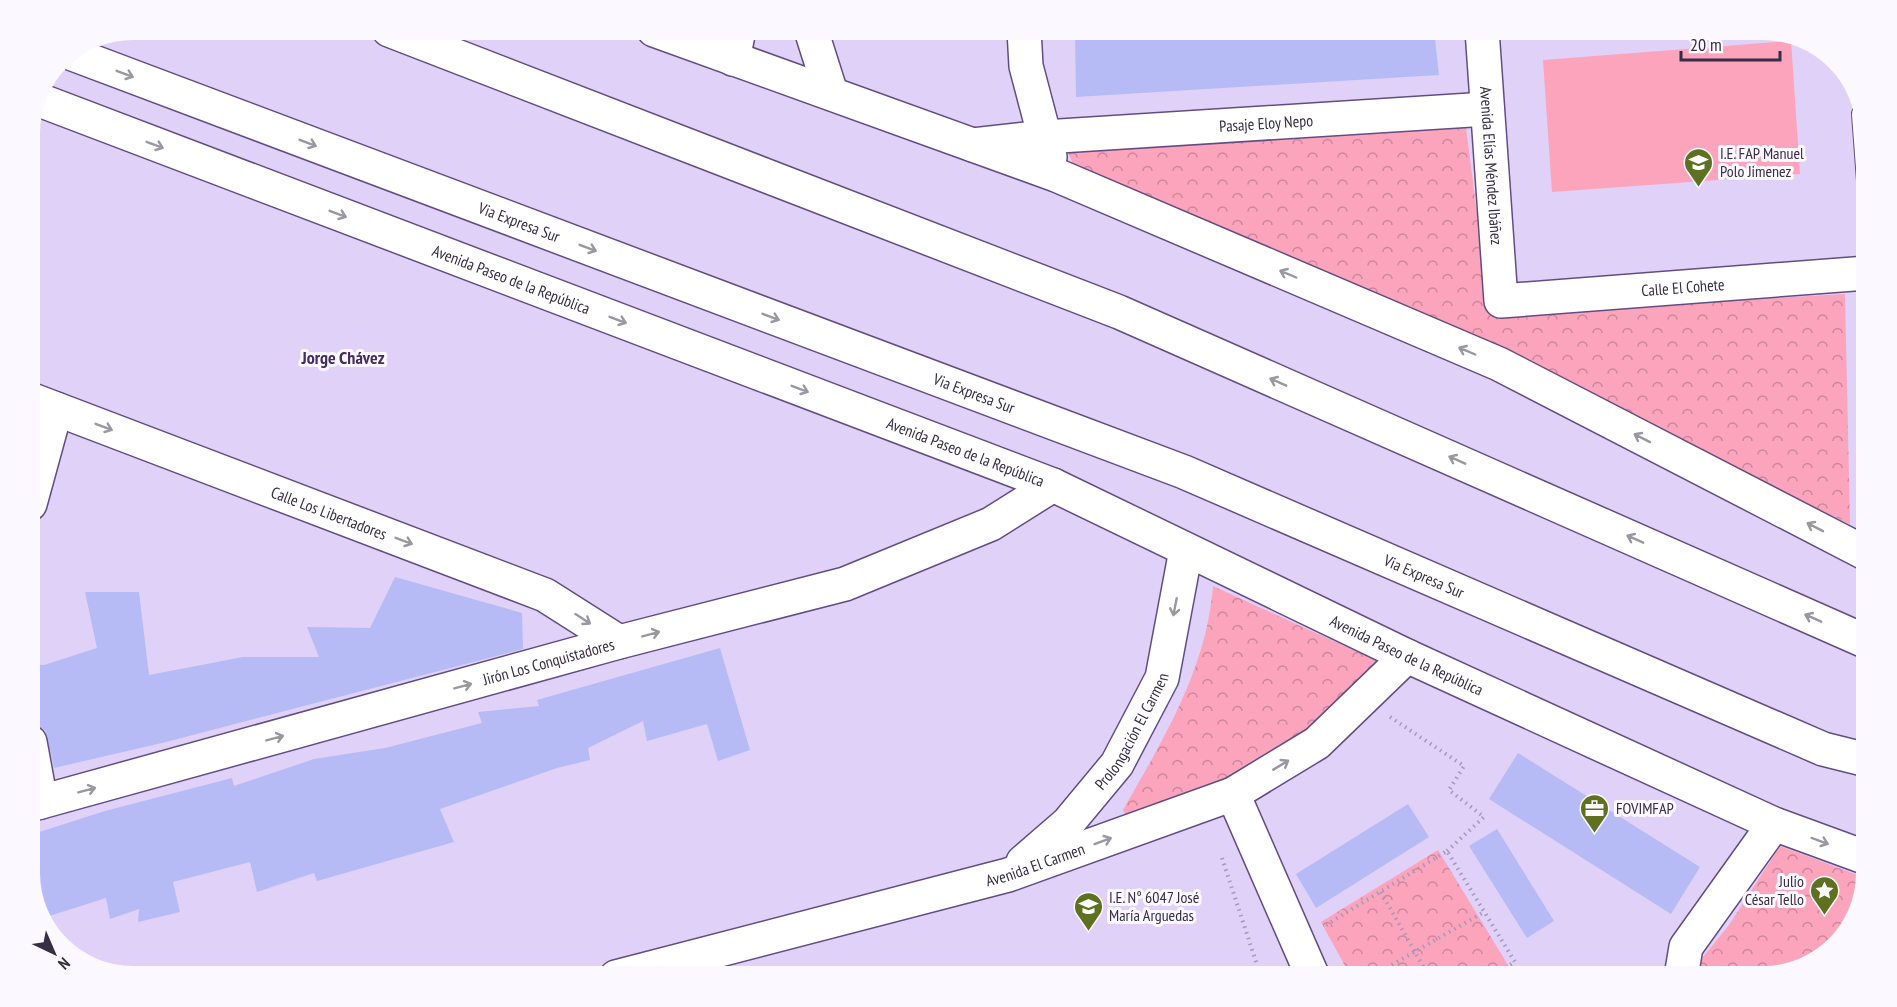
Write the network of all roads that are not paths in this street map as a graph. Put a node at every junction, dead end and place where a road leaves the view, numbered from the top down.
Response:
1 (417, 41) edge
2 (718, 41) edge
3 (814, 41) edge
4 (1025, 41) edge
5 (1483, 41) edge
6 (736, 44) edge
7 (81, 57) edge
8 (831, 93) junction
9 (46, 103) edge
10 (1487, 109) junction
11 (1044, 136) junction
12 (973, 145) junction
13 (1056, 175) junction
14 (1856, 274) edge
15 (1501, 301) joint
16 (43, 404) edge
17 (41, 419) edge
18 (1053, 485) junction
19 (1856, 548) edge
20 (1186, 550) junction
21 (1856, 637) edge
22 (620, 642) junction
23 (1407, 656) junction
24 (1856, 756) edge
25 (1218, 799) junction
26 (41, 802) edge
27 (1774, 824) junction
28 (1856, 854) edge
29 (1008, 875) junction
30 (1684, 962) edge
31 (658, 966) edge
32 (1307, 966) edge

21 -> 1 main road
2 - 6 main road
3 - 8 main road
4 - 11 main road
5 - 10 main road, Avenida Elías Méndez Ibáñez
6 - 8 main road
7 -> 24 main road, Via Expresa Sur
8 - 12 main road
9 -> 18 main road, Avenida Paseo de la República
10 - 11 main road, Pasaje Eloy Nepo
10 - 15 main road, Avenida Elías Méndez Ibáñez
11 - 12 main road, Pasaje Eloy Nepo
11 - 13 main road
12 - 13 main road
19 -> 13 main road
14 - 15 main road, Calle El Cohete
16 - 17 main road
16 -> 22 main road, Calle Los Libertadores
18 - 20 main road, Avenida Paseo de la República
22 -> 18 main road, Jirón Los Conquistadores
20 - 23 main road, Avenida Paseo de la República
20 -> 29 main road, Prolongación El Carmen
26 -> 22 main road, Jirón Los Conquistadores
25 -> 23 main road, Avenida El Carmen
23 - 27 main road, Avenida Paseo de la República
29 -> 25 main road, Avenida El Carmen
25 - 32 main road
27 -> 28 main road, Avenida Paseo de la República
27 - 30 main road
29 - 31 main road, Avenida El Carmen

